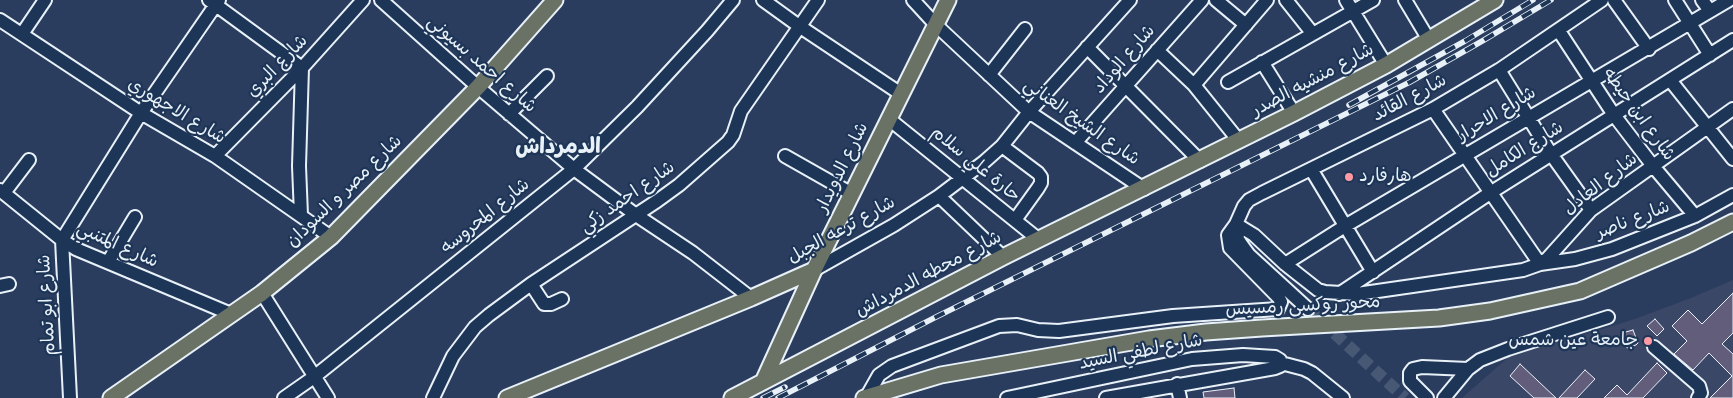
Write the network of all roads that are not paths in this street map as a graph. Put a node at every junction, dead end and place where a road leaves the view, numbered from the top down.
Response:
1 (45, 0) edge
2 (363, 0) edge
3 (381, 0) edge
4 (555, 0) edge
5 (732, 0) edge
6 (763, 0) edge
7 (818, 0) edge
8 (913, 0) edge
9 (948, 0) edge
10 (1130, 0) edge
11 (1202, 0) edge
12 (1216, 0) edge
13 (1267, 0) edge
14 (1286, 0) edge
15 (1346, 0) edge
16 (1373, 0) edge
17 (1405, 0) edge
18 (1495, 0) edge
19 (1602, 0) edge
20 (1614, 0) edge
21 (1675, 0) edge
22 (1702, 0) edge
23 (1729, 0) edge
24 (214, 2) edge
25 (1353, 11) junction
26 (1710, 11) junction
27 (0, 20) edge
28 (1246, 24) junction
29 (1691, 24) junction
30 (936, 25) junction
31 (798, 26) junction
32 (1025, 29) dead end
33 (1559, 31) junction
34 (22, 34) junction
35 (1314, 34) junction
36 (1430, 40) junction
37 (1733, 40) edge
38 (1087, 47) junction
39 (1648, 48) junction
40 (1158, 50) junction
41 (1710, 55) junction
42 (1262, 62) junction
43 (1386, 65) junction
44 (302, 68) junction
45 (1499, 70) junction
46 (989, 75) junction
47 (547, 76) dead end
48 (1670, 80) junction
49 (1591, 81) junction
50 (1228, 82) dead end
51 (1126, 85) junction
52 (1194, 85) junction
53 (478, 87) junction
54 (901, 94) junction
55 (1433, 109) junction
56 (1733, 109) edge
57 (1029, 112) junction
58 (141, 113) junction
59 (1294, 113) junction
60 (509, 114) junction
61 (1614, 115) junction
62 (1528, 117) junction
63 (889, 119) junction
64 (1708, 127) junction
65 (1239, 141) junction
66 (1075, 143) junction
67 (1002, 146) junction
68 (1551, 154) junction
69 (1465, 155) junction
70 (215, 156) junction
71 (785, 156) dead end
72 (1733, 159) edge
73 (29, 160) dead end
74 (1200, 161) junction
75 (1653, 166) junction
76 (574, 169) junction
77 (1311, 170) junction
78 (965, 179) junction
79 (1144, 188) junction
80 (2, 191) edge
81 (1490, 193) junction
82 (852, 194) junction
83 (1733, 195) edge
84 (939, 196) junction
85 (1592, 210) junction
86 (301, 215) junction
87 (636, 215) junction
88 (1695, 216) junction
89 (135, 217) dead end
90 (1015, 220) junction
91 (1733, 222) edge
92 (1236, 224) junction
93 (1345, 226) junction
94 (331, 237) junction
95 (1038, 239) junction
96 (62, 240) junction
97 (1004, 257) junction
98 (108, 262) junction
99 (1285, 264) junction
100 (1540, 264) junction
101 (814, 270) junction
102 (1373, 272) junction
103 (531, 284) junction
104 (262, 293) junction
105 (1339, 294) junction
106 (751, 298) junction
107 (562, 299) dead end
108 (1308, 309) tunnel mouth
109 (231, 314) junction
110 (1608, 317) dead end
111 (1654, 347) dead end
112 (1281, 363) junction
113 (1468, 369) junction
114 (314, 377) junction
115 (763, 382) junction
116 (1177, 384) junction
117 (70, 398) edge
118 (111, 398) edge
119 (284, 398) edge
120 (328, 398) edge
121 (433, 398) edge
122 (507, 398) edge
123 (732, 398) edge
124 (865, 398) edge
125 (1006, 398) edge
126 (1109, 398) edge
127 (1180, 398) edge
128 (1343, 398) edge
129 (1427, 398) edge
130 (1444, 398) edge
131 (1698, 398) edge

1 - 34 street
2 - 44 street, شارع البري
3 - 53 street, شارع احمد بسيوني
4 - 53 main road, شارع مصر و السودان
5 - 76 street, شارع المحروسه
6 - 31 street
7 - 31 street, شارع احمد زكي
8 - 30 street, شارع الشيخ العناني
9 - 30 main road, شارع الدويدار
10 - 38 street, شارع ترعه الجبل
11 - 40 street, شارع الوداد
12 - 28 street
13 - 28 street
14 - 35 street
15 - 25 street
16 - 25 street
17 - 36 street
18 - 36 main road, شارع منشيه الصدر
19 - 33 street, شارع القائد
20 - 39 street
21 - 29 street
22 - 26 street
23 - 26 street, شارع الاحرار
24 - 44 street
24 - 58 street, شارع ابو تمام
25 - 35 street
25 - 43 street
26 - 29 street, شارع الاحرار
27 - 34 street, شارع الاجهوري
28 - 52 street
29 - 39 street, شارع الاحرار
29 - 41 street
30 - 46 street, شارع الشيخ العناني
30 - 54 main road, شارع الدويدار
31 - 54 street
31 - 87 street, شارع احمد زكي
32 - 46 street
33 - 45 street, شارع القائد
33 - 49 street, شارع ابن حيطه
34 - 58 street, شارع الاجهوري
35 - 42 street
36 - 43 main road, شارع منشيه الصدر
37 - 41 street, شارع الكامل
38 - 51 street
38 - 57 street, شارع ترعه الجبل
39 - 49 street, شارع الاحرار
40 - 51 street, شارع الوداد
40 - 52 street
41 - 48 street, شارع الكامل
42 - 50 street
42 - 59 street
43 - 59 main road, شارع منشيه الصدر
44 - 70 street, شارع البري
44 - 86 street
45 - 55 street, شارع القائد
45 - 62 street
46 - 57 street, شارع الشيخ العناني
47 - 60 street
48 - 61 street, شارع الكامل
48 - 64 street
49 - 61 street, شارع ابن حيطه
49 - 62 street, شارع الاحرار
51 - 66 street, شارع الوداد
51 - 74 street
52 - 65 street
53 - 60 street, شارع احمد بسيوني
53 - 94 main road, شارع مصر و السودان
54 - 63 main road, شارع الدويدار
55 - 69 street
55 - 77 street, شارع القائد
56 - 64 street, شارع العادل
57 - 66 street, شارع الشيخ العناني
57 - 67 street, شارع ترعه الجبل
58 - 70 street, شارع الاجهوري
58 - 96 street, شارع ابو تمام
59 - 65 main road, شارع منشيه الصدر
60 - 76 street, شارع احمد بسيوني
61 - 68 street, شارع الكامل
61 - 75 street, شارع ابن حيطه
62 - 68 street
62 - 69 street, شارع الاحرار
63 - 78 street, حارة علي سلام
63 - 82 main road, شارع الدويدار
64 - 72 street
64 - 75 street, شارع العادل
65 - 74 main road, شارع منشيه الصدر
66 - 79 street, شارع الشيخ العناني
67 - 78 street, شارع ترعه الجبل
67 - 90 street
68 - 81 street, شارع الكامل
68 - 85 street
69 - 81 street
69 - 93 street, شارع الاحرار
70 - 86 street, شارع الاجهوري
71 - 82 street
73 - 80 street
74 - 79 main road, شارع منشيه الصدر
75 - 85 street, شارع العادل
75 - 88 street, شارع ابن حيطه
76 - 87 street, شارع احمد بسيوني
76 - 114 street, شارع المحروسه
77 - 92 street, شارع القائد
77 - 93 street
78 - 84 street, شارع ترعه الجبل
78 - 90 street, حارة علي سلام
79 - 95 main road, شارع محطه الدمرداش
80 - 96 street, شارع المتنبي
81 - 100 street
81 - 102 street, شارع الكامل
82 - 101 main road, شارع الدويدار
83 - 88 street, شارع ناصر
84 - 97 street
84 - 101 street, شارع ترعه الجبل
85 - 100 street, شارع العادل
86 - 94 street, شارع الاجهوري
87 - 103 street, شارع احمد زكي
87 - 106 street, شارع احمد بسيوني
88 - 100 street, شارع ناصر
89 - 98 street
90 - 95 street, حارة علي سلام
91 - 124 main road, محور روكسى رمسيس
92 - 99 street, شارع العادل
92 - 108 street
92 - 124 street, شارع القائد
93 - 99 street, شارع الاحرار
93 - 102 street
94 - 104 main road, شارع مصر و السودان
95 - 97 main road, شارع محطه الدمرداش
96 - 98 street, شارع المتنبي
96 - 117 street, شارع ابو تمام
97 - 115 main road, شارع محطه الدمرداش
98 - 109 street, شارع المتنبي
99 - 105 street, شارع العادل
100 - 105 street, شارع العادل
101 - 106 main road, شارع ترعه الجبل
101 - 115 main road, شارع الدويدار
102 - 105 street, شارع الكامل
103 - 107 street
103 - 121 street, شارع احمد زكي
104 - 109 main road, شارع مصر و السودان
104 - 114 street
106 - 122 main road, شارع ترعه الجبل
109 - 118 main road, شارع مصر و السودان
110 - 113 street
111 - 131 street
112 - 116 street
112 - 125 street, شارع لطفي السيد
112 - 128 street, شارع لطفي السيد
113 - 129 street
113 - 130 street
114 - 119 street, شارع المحروسه
114 - 120 street
115 - 123 main road, شارع محطه الدمرداش
116 - 126 street
116 - 127 street

